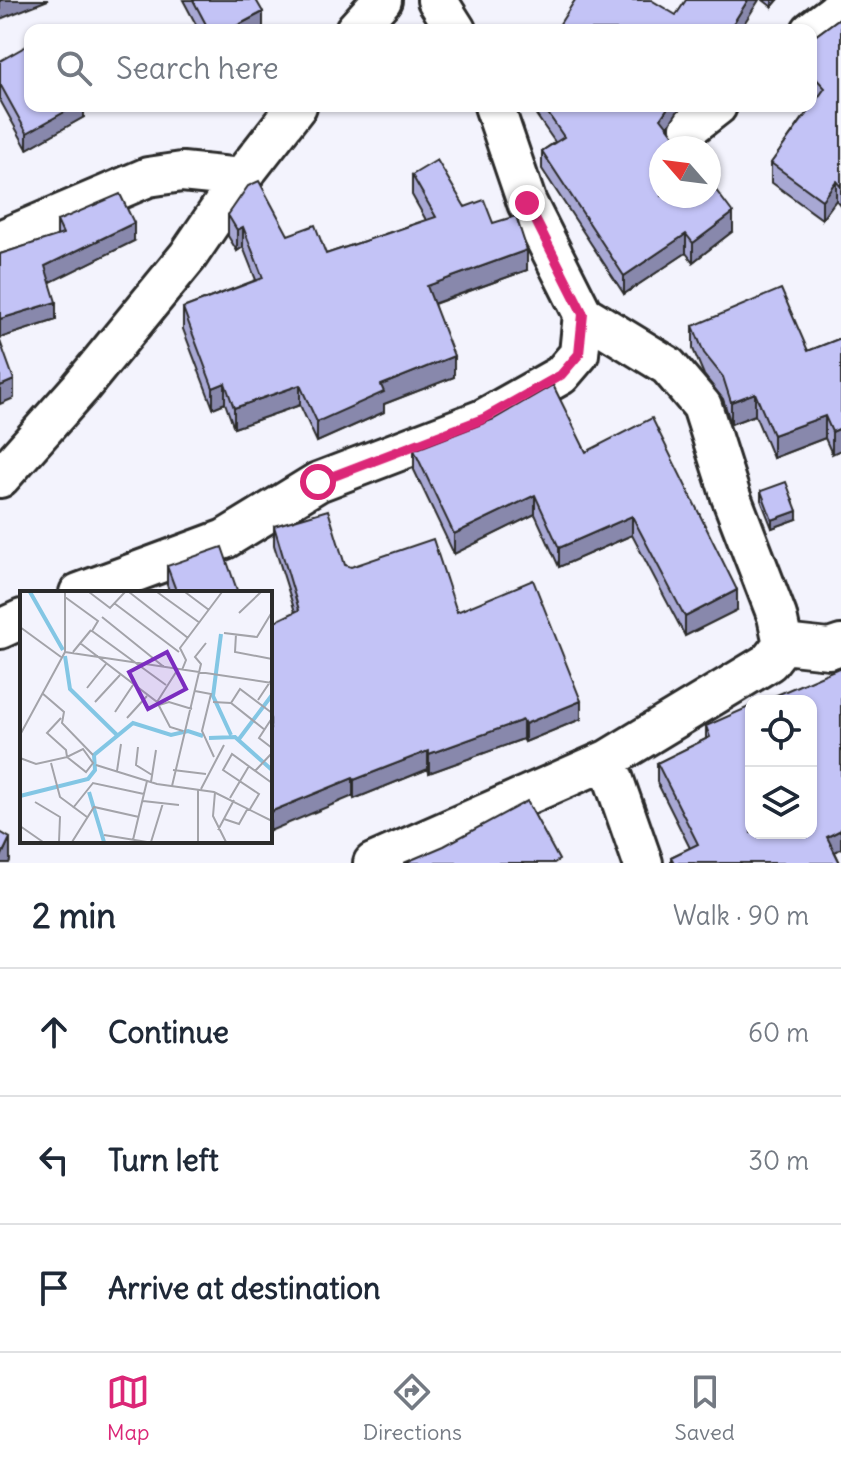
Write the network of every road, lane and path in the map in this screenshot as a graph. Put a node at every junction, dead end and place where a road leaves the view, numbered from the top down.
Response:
1 (382, 0) edge
2 (437, 0) edge
3 (841, 8) edge
4 (360, 24) edge
5 (452, 24) edge
6 (817, 26) edge
7 (292, 112) edge
8 (496, 112) edge
9 (241, 178) junction
10 (0, 240) edge
11 (583, 314) junction
12 (0, 478) edge
13 (84, 591) edge
14 (20, 620) edge
15 (0, 629) edge
16 (783, 644) junction
17 (841, 645) edge
18 (607, 760) junction
19 (373, 863) edge
20 (643, 863) edge

1 - 4 street
2 - 5 street
3 - 6 street
7 - 9 street
8 - 11 street
9 - 10 street
9 - 12 street
11 - 13 street
11 - 16 street
14 - 15 street
16 - 17 street
16 - 18 street
18 - 19 street
18 - 20 street

